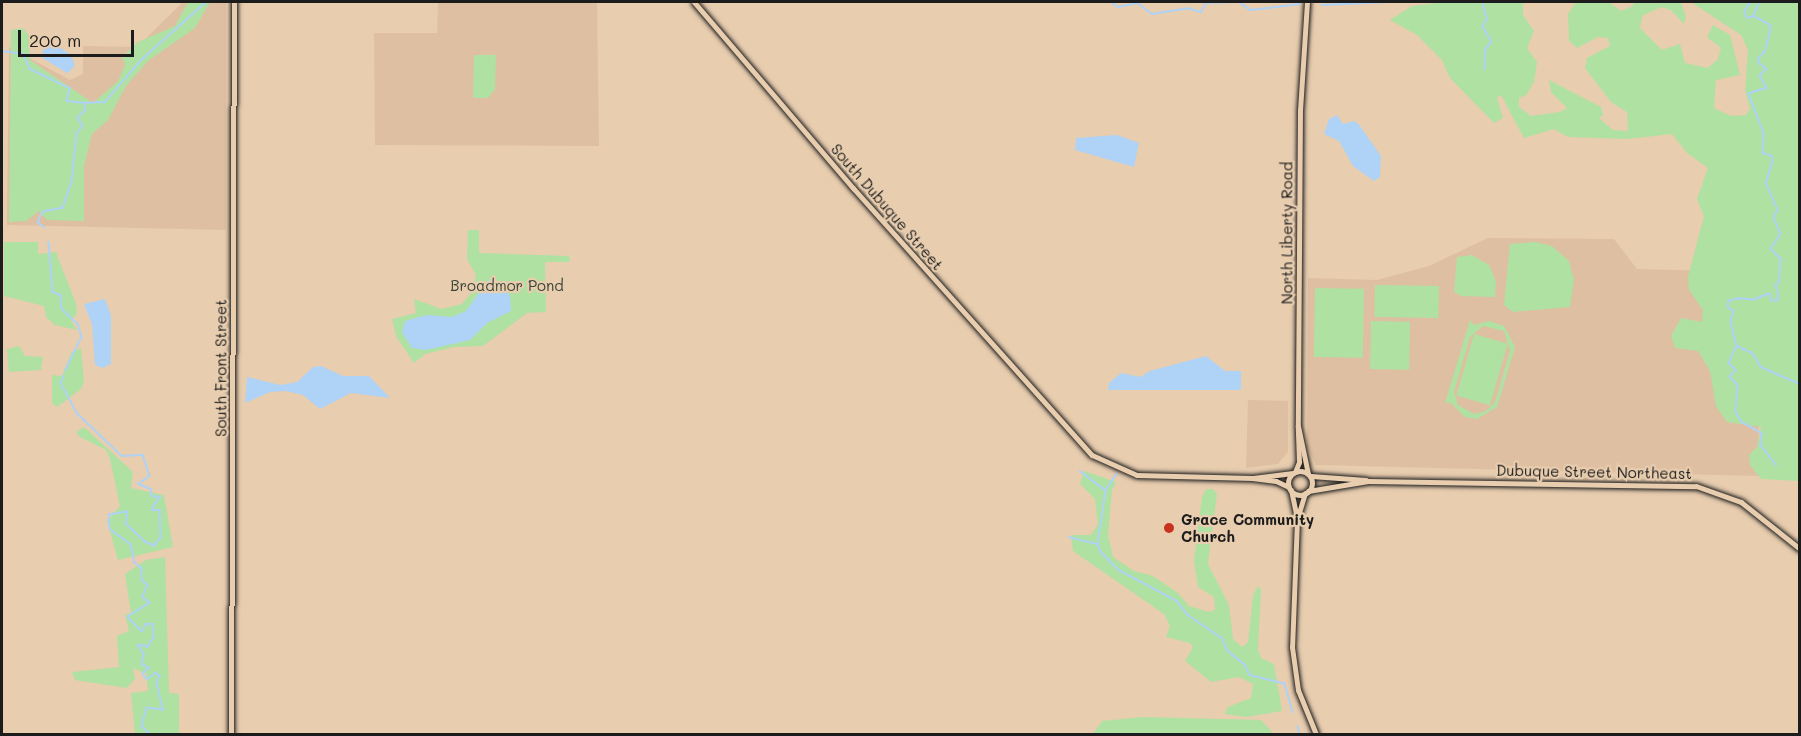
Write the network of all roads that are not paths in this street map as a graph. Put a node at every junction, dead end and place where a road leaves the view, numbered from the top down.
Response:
1 (234, 2) edge
2 (694, 2) edge
3 (1307, 2) edge
4 (1298, 426) junction
5 (1294, 472) junction
6 (1309, 475) junction
7 (1252, 478) junction
8 (1368, 481) junction
9 (1290, 489) junction
10 (1307, 492) junction
11 (1297, 519) junction
12 (1800, 549) edge
13 (231, 735) edge
14 (1317, 735) edge

1 - 13 main road, South Front Street
2 - 7 main road, South Dubuque Street
3 - 4 main road, North Liberty Road
4 - 5 main road, North Liberty Road
4 - 6 main road, North Liberty Road
5 - 6 main road, Dubuque Street Northeast
5 - 7 main road
5 - 9 main road, North Liberty Road
6 - 8 main road, Dubuque Street Northeast
6 - 10 main road, North Liberty Road
7 - 9 main road
8 - 10 main road, Dubuque Street Northeast
8 - 12 main road, Dubuque Street Northeast
9 - 10 main road
9 - 11 main road
10 - 11 main road, North Liberty Road
11 - 14 main road

